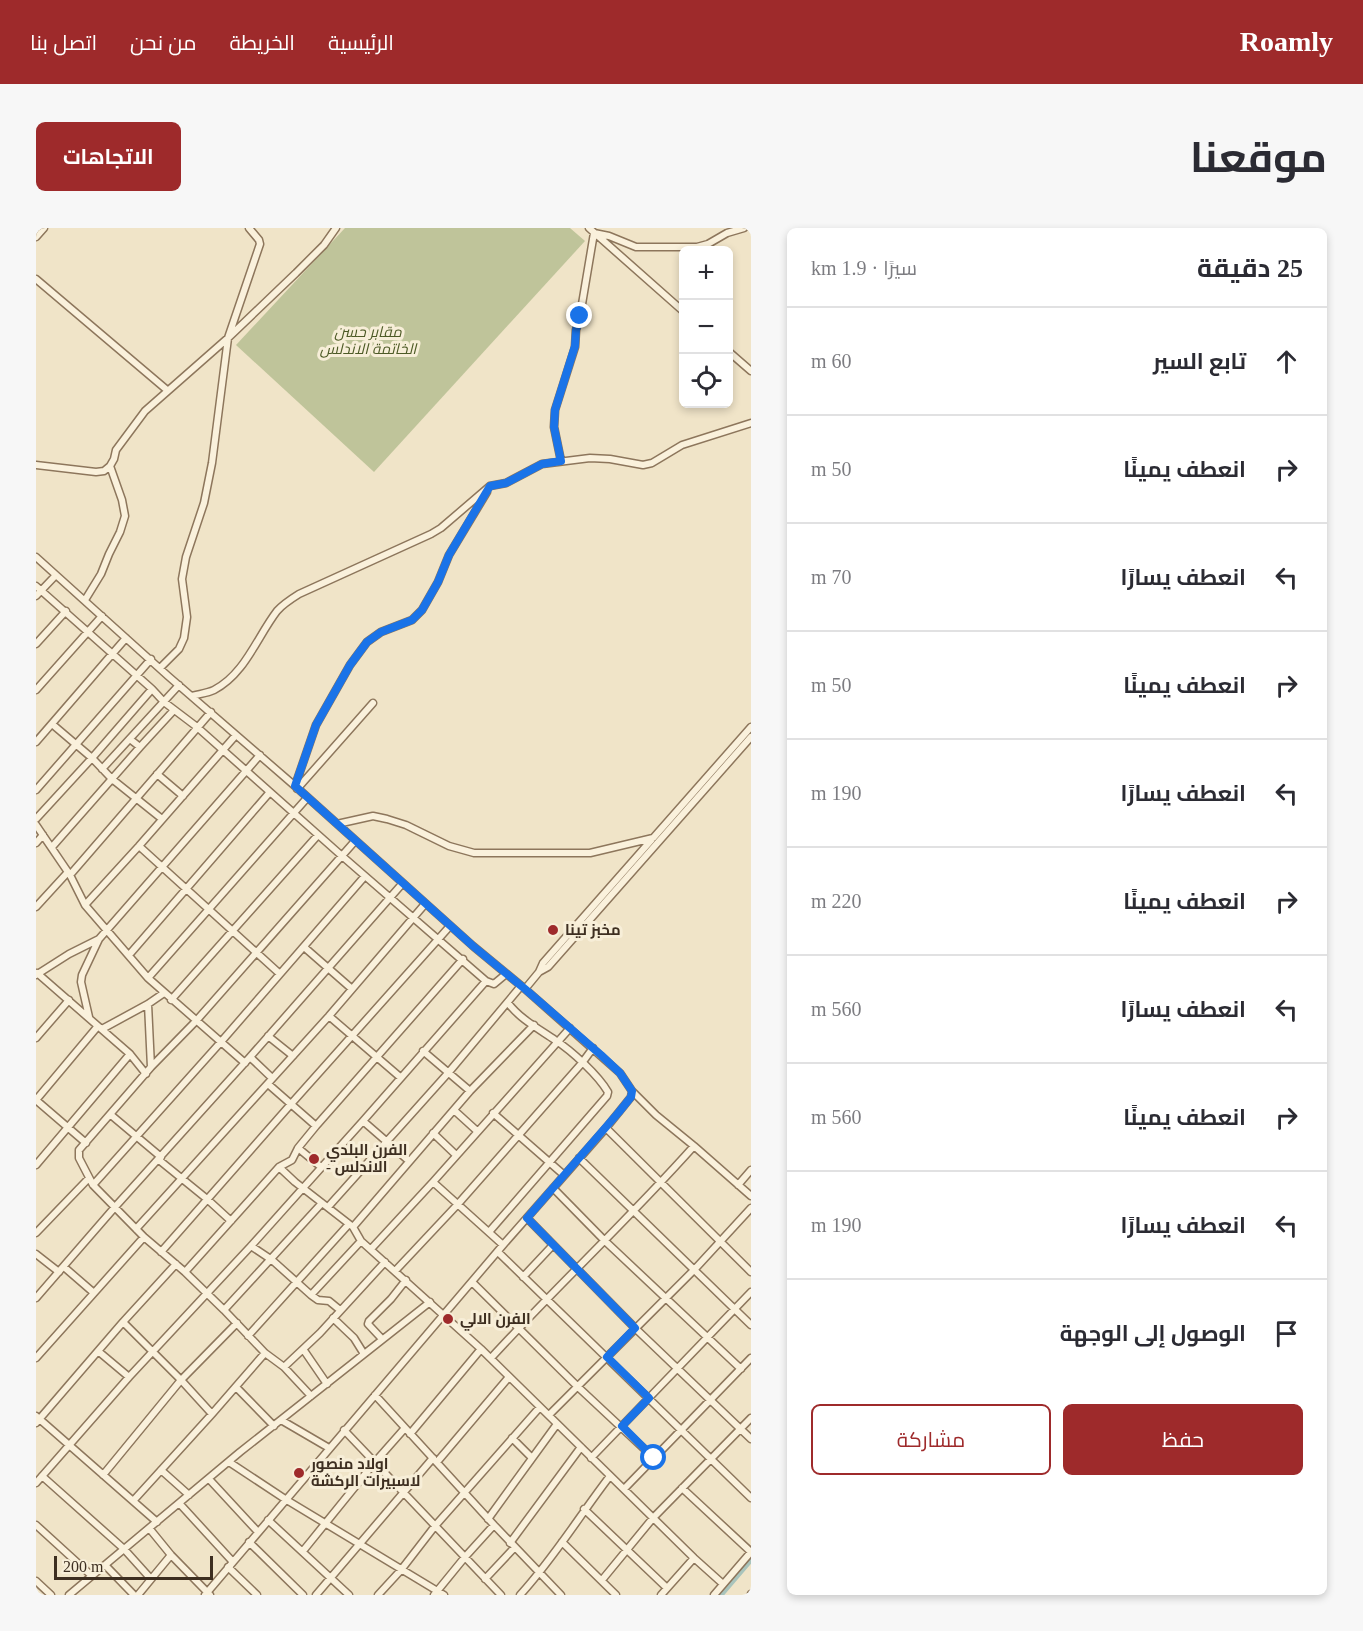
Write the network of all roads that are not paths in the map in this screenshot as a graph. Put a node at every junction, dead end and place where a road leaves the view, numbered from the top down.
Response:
1 (44, 228) edge
2 (249, 228) edge
3 (336, 228) edge
4 (744, 228) edge
5 (591, 231) edge
6 (36, 237) edge
7 (36, 279) edge
8 (679, 308) edge
9 (228, 338) junction
10 (732, 354) edge
11 (751, 371) edge
12 (167, 390) junction
13 (751, 423) edge
14 (561, 461) junction
15 (36, 465) edge
16 (110, 466) junction
17 (490, 486) junction
18 (36, 557) edge
19 (56, 575) junction
20 (39, 588) edge
21 (36, 596) edge
22 (85, 600) junction
23 (66, 611) junction
24 (102, 616) junction
25 (88, 631) junction
26 (126, 638) junction
27 (36, 644) edge
28 (112, 652) junction
29 (150, 659) junction
30 (160, 668) junction
31 (136, 675) junction
32 (179, 685) junction
33 (152, 689) junction
34 (36, 690) edge
35 (192, 696) junction
36 (164, 702) junction
37 (373, 703) dead end
38 (174, 710) junction
39 (211, 712) junction
40 (52, 724) junction
41 (197, 727) junction
42 (751, 727) edge
43 (236, 735) junction
44 (751, 736) edge
45 (130, 740) junction
46 (36, 742) edge
47 (75, 744) junction
48 (140, 747) junction
49 (222, 750) junction
50 (260, 755) junction
51 (92, 758) junction
52 (102, 770) junction
53 (246, 770) junction
54 (157, 774) junction
55 (112, 779) junction
56 (296, 787) junction
57 (36, 790) edge
58 (270, 792) junction
59 (183, 796) junction
60 (307, 798) junction
61 (137, 799) junction
62 (294, 812) junction
63 (36, 819) edge
64 (162, 819) junction
65 (337, 824) junction
66 (36, 825) edge
67 (43, 835) junction
68 (318, 835) junction
69 (653, 838) junction
70 (355, 841) junction
71 (36, 843) edge
72 (52, 846) junction
73 (138, 846) junction
74 (342, 856) junction
75 (163, 868) junction
76 (69, 874) junction
77 (365, 876) junction
78 (402, 884) junction
79 (186, 888) junction
80 (389, 897) junction
81 (425, 904) junction
82 (84, 905) junction
83 (36, 907) edge
84 (209, 910) junction
85 (413, 917) junction
86 (450, 926) junction
87 (106, 930) junction
88 (232, 932) junction
89 (99, 939) junction
90 (439, 939) junction
91 (304, 947) junction
92 (256, 952) junction
93 (129, 955) junction
94 (463, 959) junction
95 (328, 968) junction
96 (539, 972) junction
97 (37, 974) edge
98 (280, 974) junction
99 (506, 974) junction
100 (148, 978) junction
101 (486, 981) junction
102 (523, 987) junction
103 (352, 989) junction
104 (164, 993) junction
105 (69, 1000) junction
106 (171, 1000) junction
107 (508, 1003) junction
108 (148, 1004) junction
109 (329, 1016) junction
110 (89, 1018) junction
111 (196, 1021) junction
112 (534, 1025) junction
113 (100, 1027) junction
114 (570, 1028) junction
115 (352, 1035) junction
116 (268, 1036) junction
117 (36, 1038) edge
118 (558, 1042) junction
119 (220, 1043) junction
120 (593, 1048) junction
121 (423, 1051) junction
122 (130, 1054) junction
123 (293, 1056) junction
124 (375, 1057) junction
125 (248, 1060) junction
126 (582, 1063) junction
127 (151, 1067) junction
128 (449, 1072) junction
129 (146, 1074) junction
130 (400, 1077) junction
131 (270, 1081) junction
132 (470, 1091) junction
133 (632, 1091) junction
134 (36, 1100) edge
135 (291, 1104) junction
136 (455, 1111) junction
137 (493, 1113) junction
138 (111, 1115) junction
139 (363, 1121) junction
140 (316, 1126) junction
141 (68, 1127) junction
142 (606, 1128) junction
143 (477, 1131) junction
144 (433, 1133) junction
145 (517, 1135) junction
146 (136, 1137) junction
147 (387, 1141) junction
148 (86, 1143) junction
149 (694, 1146) junction
150 (298, 1148) junction
151 (456, 1155) junction
152 (579, 1158) junction
153 (160, 1159) junction
154 (409, 1161) junction
155 (549, 1162) junction
156 (36, 1165) edge
157 (279, 1167) junction
158 (321, 1167) junction
159 (751, 1170) edge
160 (564, 1175) junction
161 (89, 1178) junction
162 (181, 1179) junction
163 (433, 1182) junction
164 (661, 1182) junction
165 (93, 1185) junction
166 (738, 1185) junction
167 (303, 1188) junction
168 (553, 1188) junction
169 (751, 1196) edge
170 (207, 1199) junction
171 (458, 1204) junction
172 (325, 1205) junction
173 (115, 1208) junction
174 (751, 1208) edge
175 (633, 1211) junction
176 (527, 1218) junction
177 (231, 1221) junction
178 (351, 1226) junction
179 (136, 1229) junction
180 (489, 1232) junction
181 (36, 1233) edge
182 (144, 1238) junction
183 (361, 1240) junction
184 (605, 1241) junction
185 (720, 1242) junction
186 (503, 1245) junction
187 (553, 1245) junction
188 (251, 1246) junction
189 (371, 1249) junction
190 (161, 1252) junction
191 (498, 1252) junction
192 (36, 1254) edge
193 (272, 1260) junction
194 (385, 1262) junction
195 (176, 1264) junction
196 (62, 1269) junction
197 (576, 1270) junction
198 (694, 1270) junction
199 (395, 1271) junction
200 (185, 1272) junction
201 (751, 1272) edge
202 (523, 1277) junction
203 (406, 1280) junction
204 (472, 1282) junction
205 (297, 1284) junction
206 (94, 1293) junction
207 (751, 1293) edge
208 (207, 1294) junction
209 (310, 1296) junction
210 (36, 1298) edge
211 (546, 1299) junction
212 (666, 1299) junction
213 (430, 1302) junction
214 (735, 1309) junction
215 (224, 1310) junction
216 (340, 1310) junction
217 (443, 1315) junction
218 (333, 1318) junction
219 (123, 1322) junction
220 (237, 1323) junction
221 (751, 1325) edge
222 (519, 1328) junction
223 (635, 1328) junction
224 (248, 1335) junction
225 (707, 1337) junction
226 (382, 1339) junction
227 (303, 1349) junction
228 (481, 1349) junction
229 (98, 1351) junction
230 (153, 1351) junction
231 (265, 1353) junction
232 (364, 1354) junction
233 (607, 1357) junction
234 (36, 1358) edge
235 (491, 1358) junction
236 (751, 1358) edge
237 (284, 1367) junction
238 (677, 1368) junction
239 (741, 1369) junction
240 (129, 1377) junction
241 (510, 1377) junction
242 (181, 1380) junction
243 (327, 1384) junction
244 (578, 1386) junction
245 (236, 1387) junction
246 (375, 1395) junction
247 (311, 1396) junction
248 (649, 1398) junction
249 (711, 1400) junction
250 (540, 1407) junction
251 (212, 1414) junction
252 (549, 1416) junction
253 (751, 1418) edge
254 (37, 1419) edge
255 (281, 1420) junction
256 (557, 1424) junction
257 (274, 1425) junction
258 (622, 1426) junction
259 (740, 1428) junction
260 (344, 1430) junction
261 (681, 1430) junction
262 (407, 1431) junction
263 (512, 1438) junction
264 (751, 1439) edge
265 (70, 1446) junction
266 (581, 1447) junction
267 (329, 1448) junction
268 (532, 1458) junction
269 (591, 1458) junction
270 (654, 1458) junction
271 (711, 1459) junction
272 (435, 1460) junction
273 (230, 1462) junction
274 (375, 1462) junction
275 (161, 1470) junction
276 (103, 1475) junction
277 (42, 1476) junction
278 (610, 1476) junction
279 (209, 1479) junction
280 (36, 1483) edge
281 (682, 1488) junction
282 (624, 1489) junction
283 (403, 1492) junction
284 (465, 1492) junction
285 (189, 1495) junction
286 (751, 1498) edge
287 (285, 1499) junction
288 (133, 1501) junction
289 (179, 1503) junction
290 (584, 1509) junction
291 (653, 1518) junction
292 (488, 1519) junction
293 (268, 1520) junction
294 (157, 1522) junction
295 (324, 1523) junction
296 (36, 1525) edge
297 (494, 1525) junction
298 (435, 1526) junction
299 (149, 1528) junction
300 (258, 1532) junction
301 (249, 1542) junction
302 (562, 1542) junction
303 (359, 1544) junction
304 (513, 1545) junction
305 (124, 1549) junction
306 (627, 1550) junction
307 (303, 1551) junction
308 (171, 1555) junction
309 (465, 1557) junction
310 (694, 1558) junction
311 (105, 1565) junction
312 (230, 1565) junction
313 (401, 1570) junction
314 (540, 1573) junction
315 (92, 1576) junction
316 (330, 1577) junction
317 (151, 1579) junction
318 (485, 1579) junction
319 (602, 1580) junction
320 (36, 1581) edge
321 (723, 1584) junction
322 (667, 1588) junction
323 (207, 1594) edge
324 (439, 1594) edge
325 (51, 1595) edge
326 (69, 1595) edge
327 (136, 1595) edge
328 (257, 1595) edge
329 (303, 1595) edge
330 (316, 1595) edge
331 (349, 1595) edge
332 (378, 1595) edge
333 (501, 1595) edge
334 (520, 1595) edge
335 (561, 1595) edge
336 (616, 1595) edge
337 (661, 1595) edge
338 (714, 1595) edge

1 - 6 street
2 - 9 street
3 - 9 street
4 - 5 street
5 - 8 street
5 - 14 street
7 - 12 street
9 - 12 street
9 - 30 street
10 - 11 street
12 - 16 street
13 - 14 street
14 - 17 street
15 - 16 street
16 - 22 street
17 - 35 street
17 - 56 street
18 - 19 street
19 - 20 street
19 - 22 street
20 - 21 street
20 - 23 street
22 - 24 street
23 - 25 street
23 - 27 street
24 - 25 street
24 - 26 street
25 - 28 street
25 - 34 street
26 - 28 street
26 - 29 street
28 - 31 street
28 - 40 street
29 - 30 street
29 - 31 street
30 - 32 street
31 - 33 street
31 - 47 street
32 - 35 street
32 - 36 street
33 - 36 street
33 - 51 street
35 - 39 street
36 - 38 street
36 - 45 street
37 - 56 street
38 - 41 street
38 - 48 street
39 - 41 street
39 - 43 street
40 - 46 street
40 - 47 street
41 - 49 street
41 - 54 street
42 - 69 street
43 - 49 street
43 - 50 street
44 - 96 street
45 - 48 street
45 - 52 street
47 - 51 street
47 - 57 street
48 - 55 street
49 - 53 street
49 - 59 street
50 - 53 street
50 - 56 street
51 - 52 street
51 - 63 street
52 - 55 street
53 - 58 street
53 - 75 street
54 - 59 street
54 - 61 street
55 - 61 street
55 - 72 street
56 - 60 street
58 - 62 street
58 - 79 street
59 - 64 street
60 - 62 street
60 - 65 street
61 - 64 street
61 - 76 street
62 - 68 street
62 - 84 street
64 - 73 street
65 - 69 street
65 - 70 street
66 - 67 street
67 - 71 street
67 - 72 street
68 - 74 street
68 - 88 street
69 - 96 street
70 - 74 street
70 - 78 street
72 - 76 street
73 - 75 street
73 - 82 street
74 - 77 street
74 - 92 street
75 - 79 street
75 - 87 street
76 - 82 street
76 - 83 street
77 - 80 street
77 - 91 street
78 - 80 street
78 - 81 street
79 - 84 street
79 - 93 street
80 - 85 street
80 - 95 street
81 - 85 street
81 - 86 street
82 - 87 street
84 - 88 street
84 - 100 street
85 - 90 street
85 - 103 street
86 - 90 street
86 - 99 street
87 - 89 street
87 - 93 street
88 - 92 street
88 - 106 street
89 - 97 street
89 - 110 street
90 - 94 street
90 - 115 street
91 - 95 street
91 - 98 street
92 - 98 street
92 - 111 street
93 - 100 street
94 - 101 street
94 - 124 street
95 - 103 street
95 - 116 street
96 - 102 street
97 - 105 street
98 - 119 street
99 - 101 street
99 - 102 street
100 - 104 street
101 - 121 street
102 - 107 street
102 - 114 street
103 - 109 street
104 - 106 street
104 - 108 street
105 - 110 street
105 - 117 street
106 - 111 street
107 - 112 street
107 - 128 street
108 - 113 street
108 - 127 street
109 - 115 street
109 - 123 street
110 - 113 street
111 - 119 street
111 - 127 street
112 - 118 street
112 - 132 street
113 - 122 street
113 - 134 street
114 - 118 street
114 - 120 street
115 - 124 street
115 - 135 street
116 - 123 street
116 - 125 street
118 - 126 street
118 - 137 street
119 - 125 street
119 - 146 street
120 - 126 street
120 - 133 street
121 - 128 street
121 - 130 street
122 - 129 street
122 - 141 street
123 - 131 street
124 - 130 street
124 - 140 street
125 - 131 street
125 - 153 street
126 - 145 street
126 - 155 street
127 - 129 street
128 - 132 street
128 - 147 street
129 - 138 street
130 - 139 street
131 - 135 street
131 - 162 street
132 - 136 street
133 - 142 street
133 - 149 street
134 - 141 street
135 - 140 street
135 - 170 street
136 - 143 street
136 - 144 street
137 - 143 street
137 - 145 street
138 - 146 street
138 - 148 street
139 - 147 street
139 - 158 street
140 - 150 street
141 - 148 street
141 - 156 street
142 - 152 street
142 - 164 street
143 - 151 street
144 - 151 street
144 - 154 street
145 - 155 street
145 - 171 street
146 - 153 street
146 - 165 street
147 - 154 street
147 - 172 street
148 - 161 street
149 - 164 street
149 - 166 street
150 - 157 street
150 - 158 street
151 - 163 street
152 - 160 street
152 - 175 street
153 - 162 street
153 - 173 street
154 - 178 street
155 - 160 street
155 - 180 street
157 - 167 street
157 - 177 street
158 - 167 street
159 - 166 street
160 - 168 street
161 - 165 street
161 - 181 street
162 - 170 street
162 - 179 street
163 - 171 street
163 - 189 street
164 - 175 street
164 - 185 street
165 - 173 street
166 - 169 street
167 - 172 street
167 - 188 street
168 - 176 street
168 - 184 street
170 - 177 street
170 - 190 street
171 - 180 street
171 - 199 street
172 - 178 street
172 - 193 street
173 - 179 street
173 - 196 street
174 - 185 street
175 - 184 street
175 - 198 street
176 - 186 street
176 - 187 street
177 - 200 street
178 - 183 street
178 - 205 street
179 - 182 street
180 - 186 street
182 - 190 street
182 - 206 street
183 - 189 street
183 - 209 street
184 - 197 street
184 - 212 street
185 - 198 street
185 - 201 street
186 - 191 street
187 - 197 street
187 - 202 street
188 - 193 street
188 - 208 street
189 - 194 street
190 - 195 street
191 - 202 street
191 - 204 street
192 - 196 street
193 - 205 street
193 - 215 street
194 - 199 street
194 - 216 street
195 - 200 street
195 - 219 street
196 - 206 street
196 - 210 street
197 - 211 street
197 - 223 street
198 - 212 street
198 - 214 street
199 - 203 street
200 - 208 street
202 - 211 street
203 - 213 street
203 - 226 street
204 - 217 street
204 - 222 street
205 - 209 street
205 - 224 street
206 - 234 street
207 - 214 street
208 - 215 street
208 - 230 street
209 - 216 street
211 - 222 street
211 - 233 street
212 - 223 street
212 - 225 street
213 - 217 street
213 - 226 street
214 - 221 street
214 - 225 street
215 - 220 street
216 - 218 street
217 - 228 street
217 - 246 street
218 - 227 street
218 - 232 street
219 - 229 street
219 - 230 street
220 - 224 street
220 - 242 street
222 - 235 street
222 - 244 street
223 - 233 street
223 - 238 street
224 - 231 street
225 - 238 street
225 - 239 street
226 - 232 street
227 - 237 street
227 - 243 street
228 - 235 street
228 - 262 street
229 - 240 street
229 - 254 street
230 - 240 street
230 - 242 street
231 - 237 street
231 - 245 street
232 - 243 street
233 - 244 street
233 - 248 street
235 - 241 street
236 - 239 street
237 - 247 street
238 - 248 street
238 - 249 street
239 - 249 street
240 - 265 street
241 - 250 street
241 - 272 street
242 - 251 street
242 - 276 street
243 - 247 street
244 - 252 street
244 - 258 street
245 - 251 street
245 - 257 street
246 - 260 street
246 - 262 street
247 - 255 street
248 - 258 street
248 - 261 street
249 - 259 street
249 - 261 street
250 - 252 street
250 - 263 street
251 - 275 street
252 - 256 street
253 - 259 street
254 - 265 street
255 - 257 street
255 - 267 street
256 - 266 street
256 - 268 street
257 - 273 street
258 - 269 street
258 - 270 street
259 - 264 street
259 - 271 street
260 - 267 street
260 - 274 street
261 - 270 street
261 - 271 street
262 - 272 street
262 - 274 street
263 - 268 street
263 - 284 street
265 - 276 street
265 - 277 street
266 - 269 street
266 - 304 street
267 - 287 street
268 - 292 street
269 - 278 street
270 - 282 street
271 - 281 street
271 - 286 street
272 - 283 street
272 - 284 street
273 - 279 street
273 - 287 street
274 - 283 street
274 - 295 street
275 - 285 street
275 - 288 street
276 - 288 street
277 - 280 street
277 - 305 street
278 - 282 street
278 - 290 street
279 - 285 street
279 - 300 street
281 - 291 street
281 - 321 street
282 - 291 street
283 - 298 street
283 - 303 street
284 - 292 street
284 - 298 street
285 - 289 street
287 - 293 street
287 - 295 street
288 - 294 street
289 - 294 street
289 - 312 street
290 - 302 street
290 - 306 street
291 - 306 street
291 - 310 street
292 - 297 street
293 - 300 street
293 - 307 street
294 - 299 street
295 - 303 street
295 - 307 street
296 - 315 street
297 - 304 street
297 - 309 street
298 - 309 street
298 - 313 street
299 - 305 street
299 - 308 street
300 - 301 street
301 - 312 street
301 - 329 street
302 - 314 street
302 - 319 street
303 - 313 street
303 - 316 street
304 - 314 street
304 - 318 street
305 - 311 street
305 - 317 street
306 - 319 street
306 - 322 street
307 - 316 street
308 - 317 street
308 - 323 street
309 - 318 street
309 - 324 street
310 - 321 street
310 - 322 street
311 - 315 street
311 - 327 street
312 - 323 street
312 - 328 street
313 - 324 street
313 - 332 street
314 - 334 street
314 - 335 street
315 - 326 street
316 - 330 street
316 - 331 street
317 - 327 street
318 - 333 street
319 - 336 street
320 - 325 street
321 - 338 street
322 - 337 street

